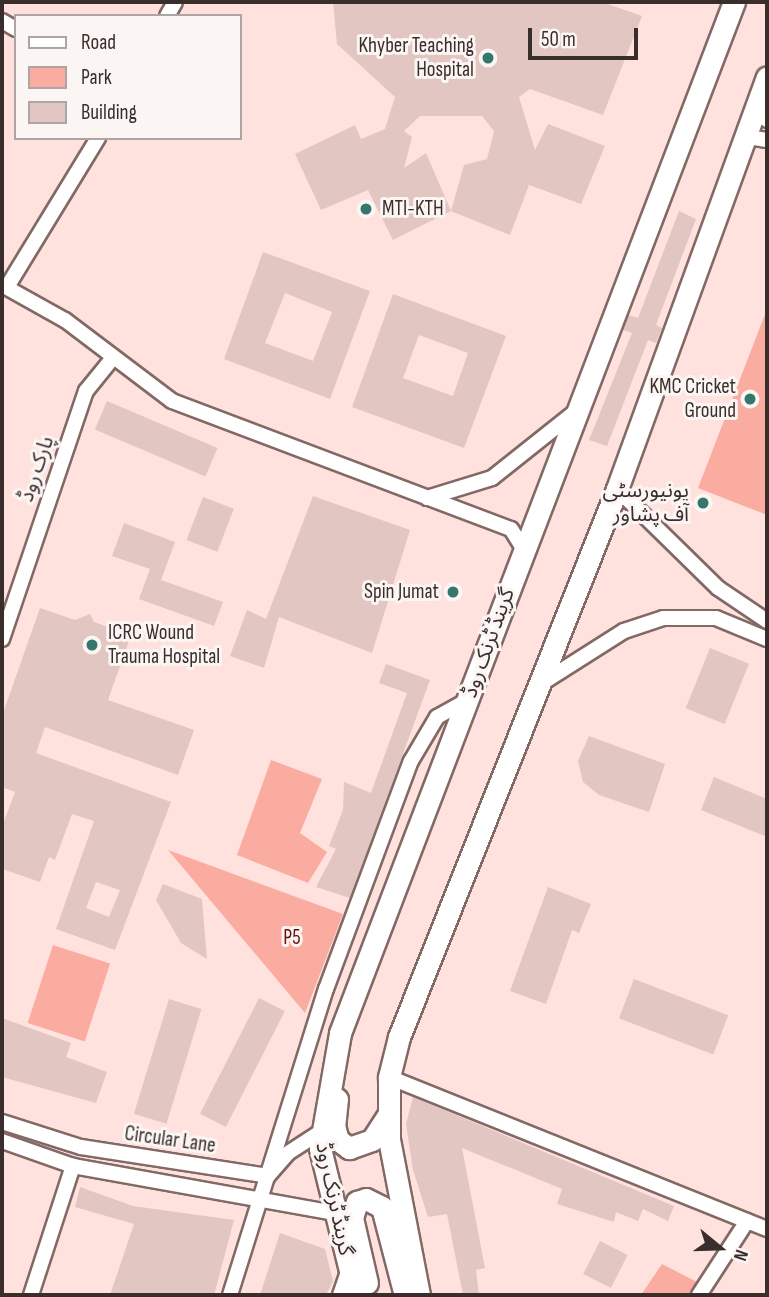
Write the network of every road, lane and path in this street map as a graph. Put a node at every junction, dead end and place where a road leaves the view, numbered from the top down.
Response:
1 (734, 2) edge
2 (767, 77) edge
3 (762, 116) edge
4 (758, 138) edge
5 (97, 140) edge
6 (4, 286) edge
7 (113, 359) junction
8 (575, 412) junction
9 (617, 489) junction
10 (422, 498) junction
11 (524, 550) junction
12 (767, 621) edge
13 (2, 639) edge
14 (767, 639) edge
15 (542, 682) junction
16 (468, 701) junction
17 (389, 1077) junction
18 (388, 1115) junction
19 (2, 1122) edge
20 (329, 1136) junction
21 (2, 1141) edge
22 (73, 1166) junction
23 (268, 1175) junction
24 (261, 1198) junction
25 (344, 1211) junction
26 (747, 1221) junction
27 (767, 1229) edge
28 (349, 1268) junction
29 (31, 1295) edge
30 (230, 1295) edge
31 (341, 1295) edge
32 (356, 1295) edge
33 (370, 1295) edge
34 (405, 1295) edge
35 (419, 1295) edge
36 (699, 1295) edge

1 - 8 highway, گرینڈ ٹرنک روڈ
2 - 3 highway
3 - 4 highway
4 - 9 highway
5 - 6 street
6 - 7 street
7 - 10 street
7 - 13 street, پارک روڈ
8 - 10 street
8 - 11 highway, گرینڈ ٹرنک روڈ
9 - 12 street
9 - 15 highway
10 - 11 street
11 - 16 highway, گرینڈ ٹرنک روڈ
14 - 15 street
15 - 17 highway
16 - 20 highway, گرینڈ ٹرنک روڈ
16 - 23 street
17 - 18 highway
17 - 26 street
18 - 20 highway
18 - 35 highway
19 - 23 street, Circular Lane
20 - 23 street
20 - 25 highway, گرینڈ ٹرنک روڈ
21 - 22 street
22 - 24 street
22 - 29 street
23 - 24 street
24 - 25 street
24 - 30 street
25 - 28 highway, گرینڈ ٹرنک روڈ
25 - 33 highway
25 - 34 highway
26 - 27 street
26 - 36 street
28 - 31 street
28 - 32 highway, گرینڈ ٹرنک روڈ

